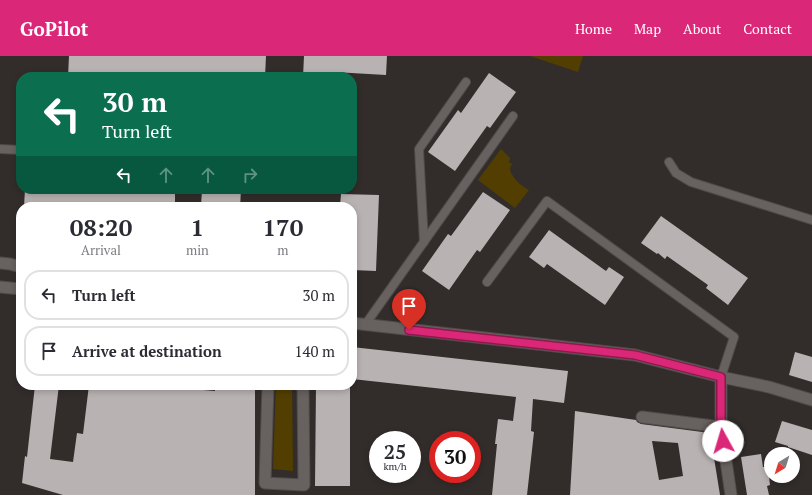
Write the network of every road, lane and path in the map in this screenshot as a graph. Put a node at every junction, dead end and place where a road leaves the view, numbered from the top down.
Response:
1 (466, 82) dead end
2 (513, 116) dead end
3 (0, 149) edge
4 (16, 150) edge
5 (669, 162) dead end
6 (812, 220) edge
7 (424, 242) junction
8 (0, 263) edge
9 (16, 266) edge
10 (487, 282) dead end
11 (0, 287) edge
12 (16, 289) edge
13 (357, 323) edge
14 (365, 324) junction
15 (721, 377) junction
16 (268, 390) edge
17 (303, 390) edge
18 (812, 400) edge
19 (642, 417) dead end
20 (721, 427) junction
21 (731, 495) edge

1 - 7 lane
2 - 7 lane
3 - 4 lane
5 - 6 lane
7 - 14 lane
8 - 9 street
10 - 15 lane
11 - 12 street
13 - 14 street
14 - 15 street
15 - 18 street
15 - 20 street
16 - 17 street
19 - 20 street
20 - 21 street

